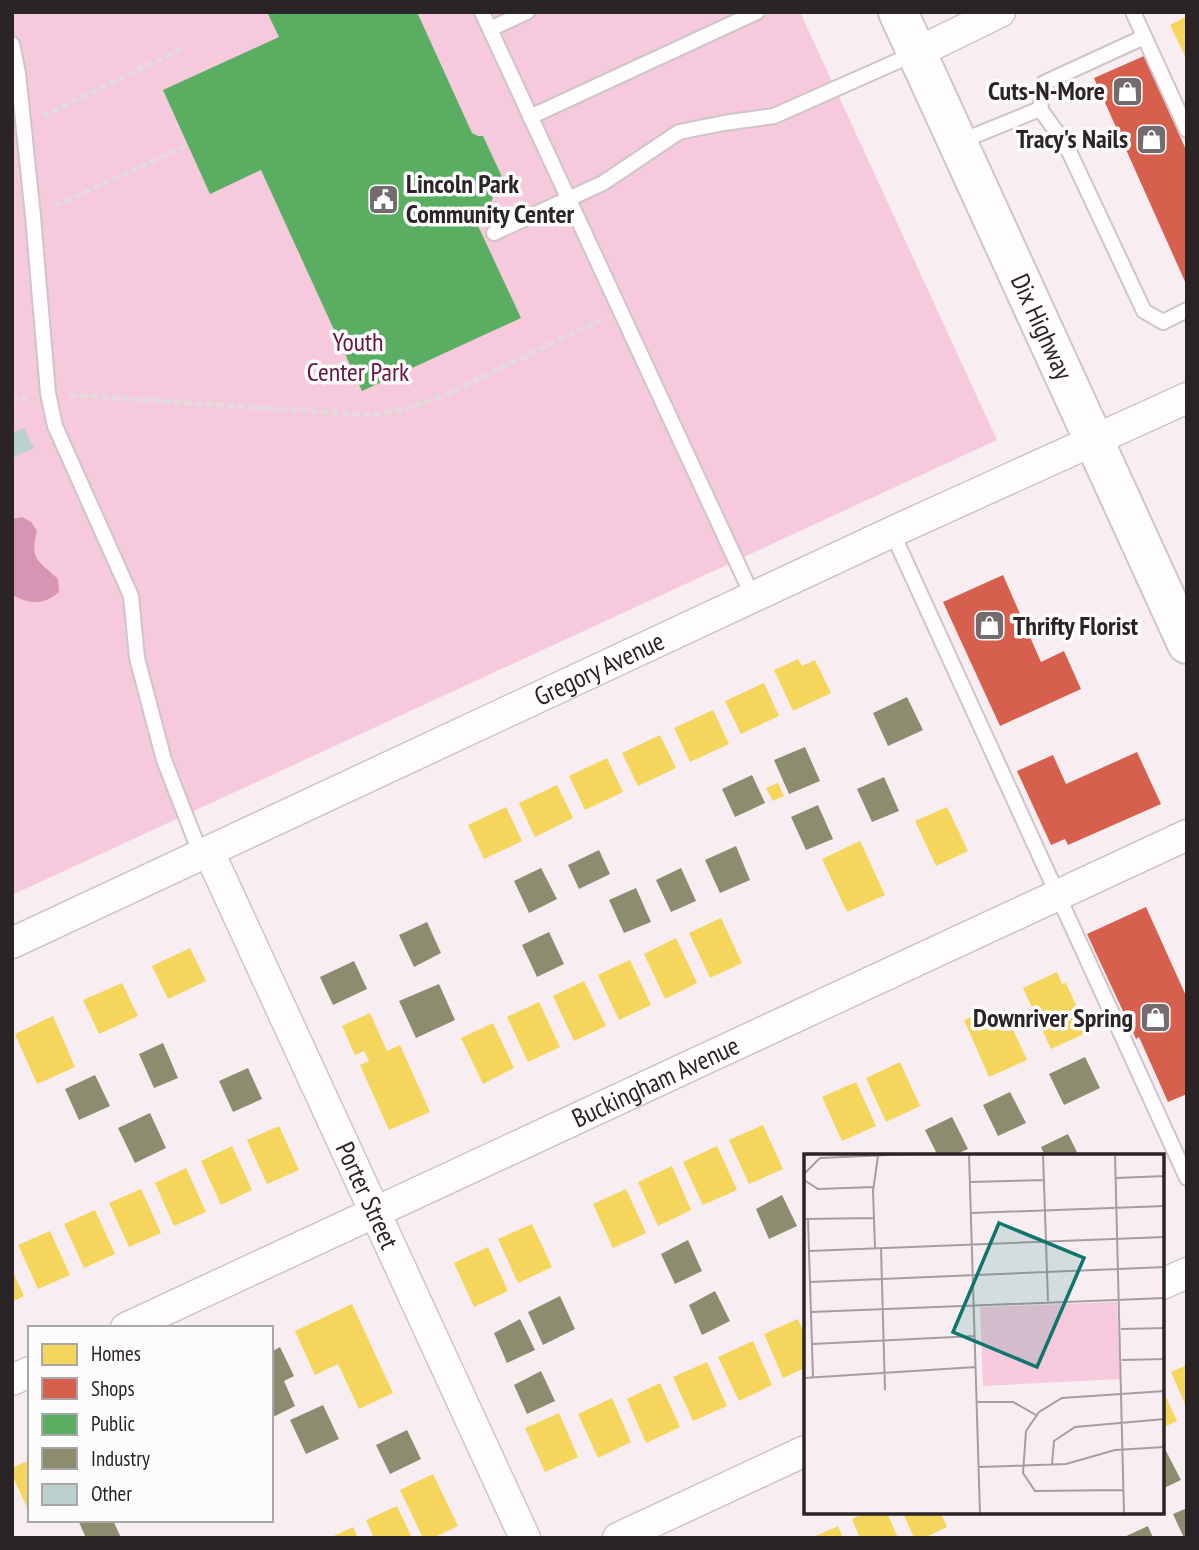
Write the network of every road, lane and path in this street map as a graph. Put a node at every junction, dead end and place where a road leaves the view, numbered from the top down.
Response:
1 (482, 12) edge
2 (527, 12) edge
3 (757, 12) edge
4 (898, 12) edge
5 (1000, 12) edge
6 (1133, 12) edge
7 (490, 29) junction
8 (1144, 37) junction
9 (12, 44) edge
10 (184, 48) dead end
11 (916, 53) junction
12 (1041, 108) junction
13 (530, 117) junction
14 (24, 125) junction
15 (1187, 130) edge
16 (957, 142) junction
17 (188, 145) dead end
18 (568, 199) junction
19 (33, 216) junction
20 (494, 233) dead end
21 (620, 310) junction
22 (1187, 310) edge
23 (48, 393) junction
24 (1187, 398) edge
25 (12, 401) edge
26 (1094, 440) junction
27 (892, 532) junction
28 (753, 597) junction
29 (1187, 644) edge
30 (1187, 835) edge
31 (205, 853) junction
32 (1057, 895) junction
33 (12, 943) edge
34 (1187, 1178) edge
35 (375, 1212) junction
36 (1187, 1273) edge
37 (1164, 1283) edge
38 (130, 1326) edge
39 (28, 1373) edge
40 (12, 1380) edge
41 (804, 1451) edge
42 (525, 1538) edge
43 (618, 1538) edge

1 - 7 lane
2 - 7 lane
3 - 13 lane
4 - 11 main road, Dix Highway
5 - 11 street
6 - 8 lane
7 - 13 lane
8 - 12 lane
8 - 15 lane
9 - 14 lane
10 - 14 path
11 - 16 main road, Dix Highway
11 - 18 lane
12 - 16 lane
12 - 22 lane
13 - 18 lane
14 - 19 lane
16 - 26 main road, Dix Highway
17 - 19 path
18 - 20 lane
18 - 21 lane
19 - 23 lane
21 - 23 path
21 - 28 lane
23 - 25 path
23 - 31 lane
24 - 26 street, Gregory Avenue
26 - 27 street, Gregory Avenue
26 - 29 main road, Dix Highway
27 - 28 street, Gregory Avenue
27 - 32 lane
28 - 31 street, Gregory Avenue
30 - 32 street, Buckingham Avenue
31 - 33 street, Gregory Avenue
31 - 35 street, Porter Street
32 - 34 lane
32 - 35 street, Buckingham Avenue
35 - 38 street, Buckingham Avenue
35 - 42 street, Porter Street
36 - 37 street
39 - 40 street
41 - 43 street

